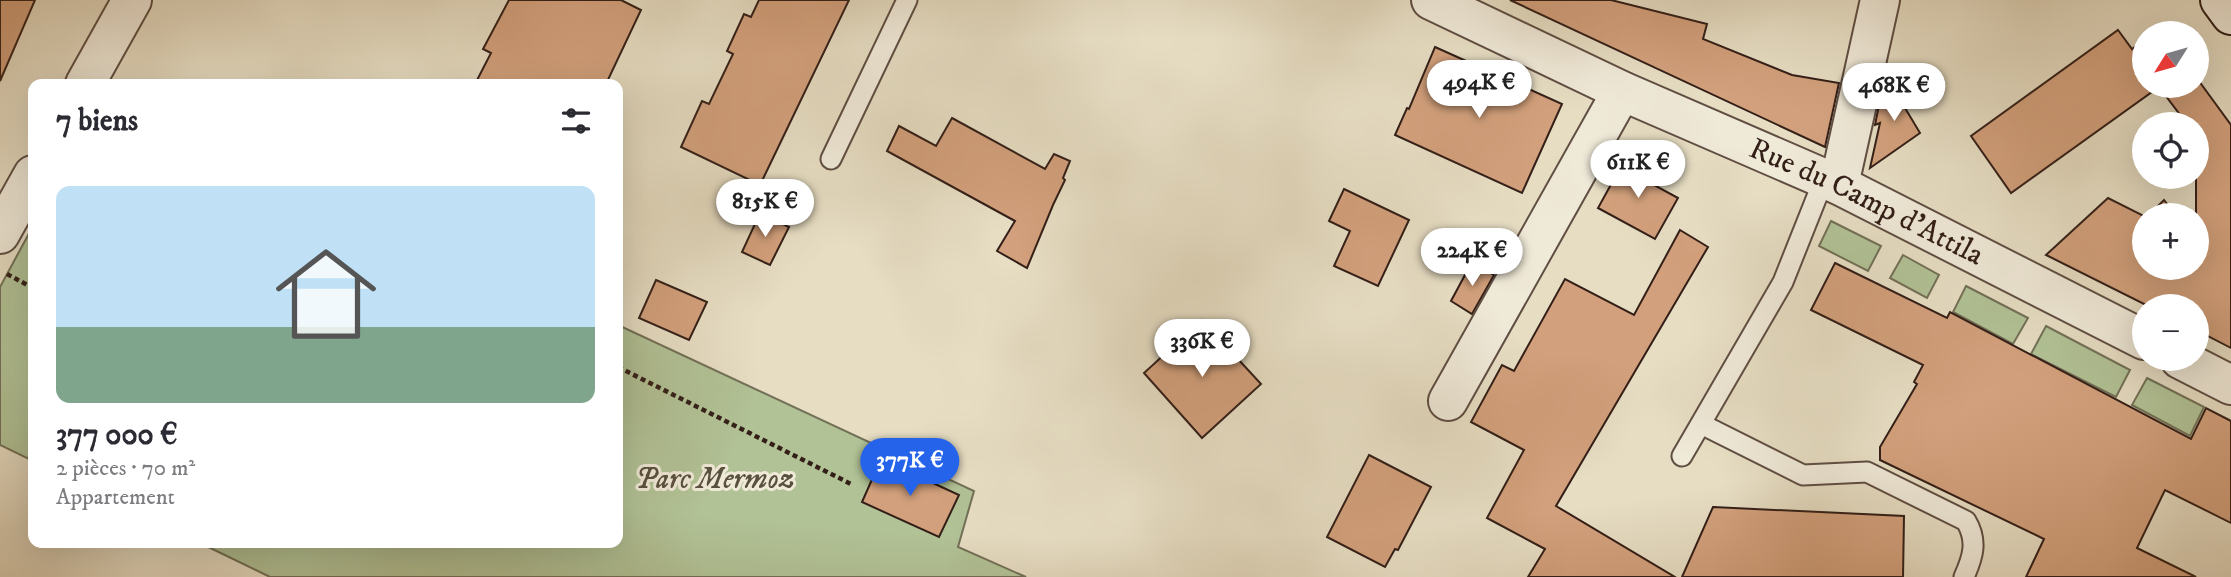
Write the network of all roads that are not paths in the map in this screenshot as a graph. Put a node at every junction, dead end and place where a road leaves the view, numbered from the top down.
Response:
1 (132, 0) edge
2 (907, 0) edge
3 (1431, 0) edge
4 (1880, 0) edge
5 (2220, 0) edge
6 (2231, 15) edge
7 (88, 79) edge
8 (1622, 91) junction
9 (831, 159) dead end
10 (1831, 182) junction
11 (28, 184) edge
12 (0, 234) edge
13 (2132, 334) edge
14 (2204, 371) edge
15 (2231, 385) edge
16 (1448, 401) dead end
17 (1701, 424) junction
18 (1682, 456) dead end
19 (1964, 577) edge

1 - 7 street
2 - 9 lane
3 - 8 street, Rue du Camp d'Attila
4 - 10 street
5 - 6 street
8 - 10 street, Rue du Camp d'Attila
8 - 16 street
10 - 13 street, Rue du Camp d'Attila
10 - 17 lane
11 - 12 street
14 - 15 street
17 - 18 lane
17 - 19 lane

